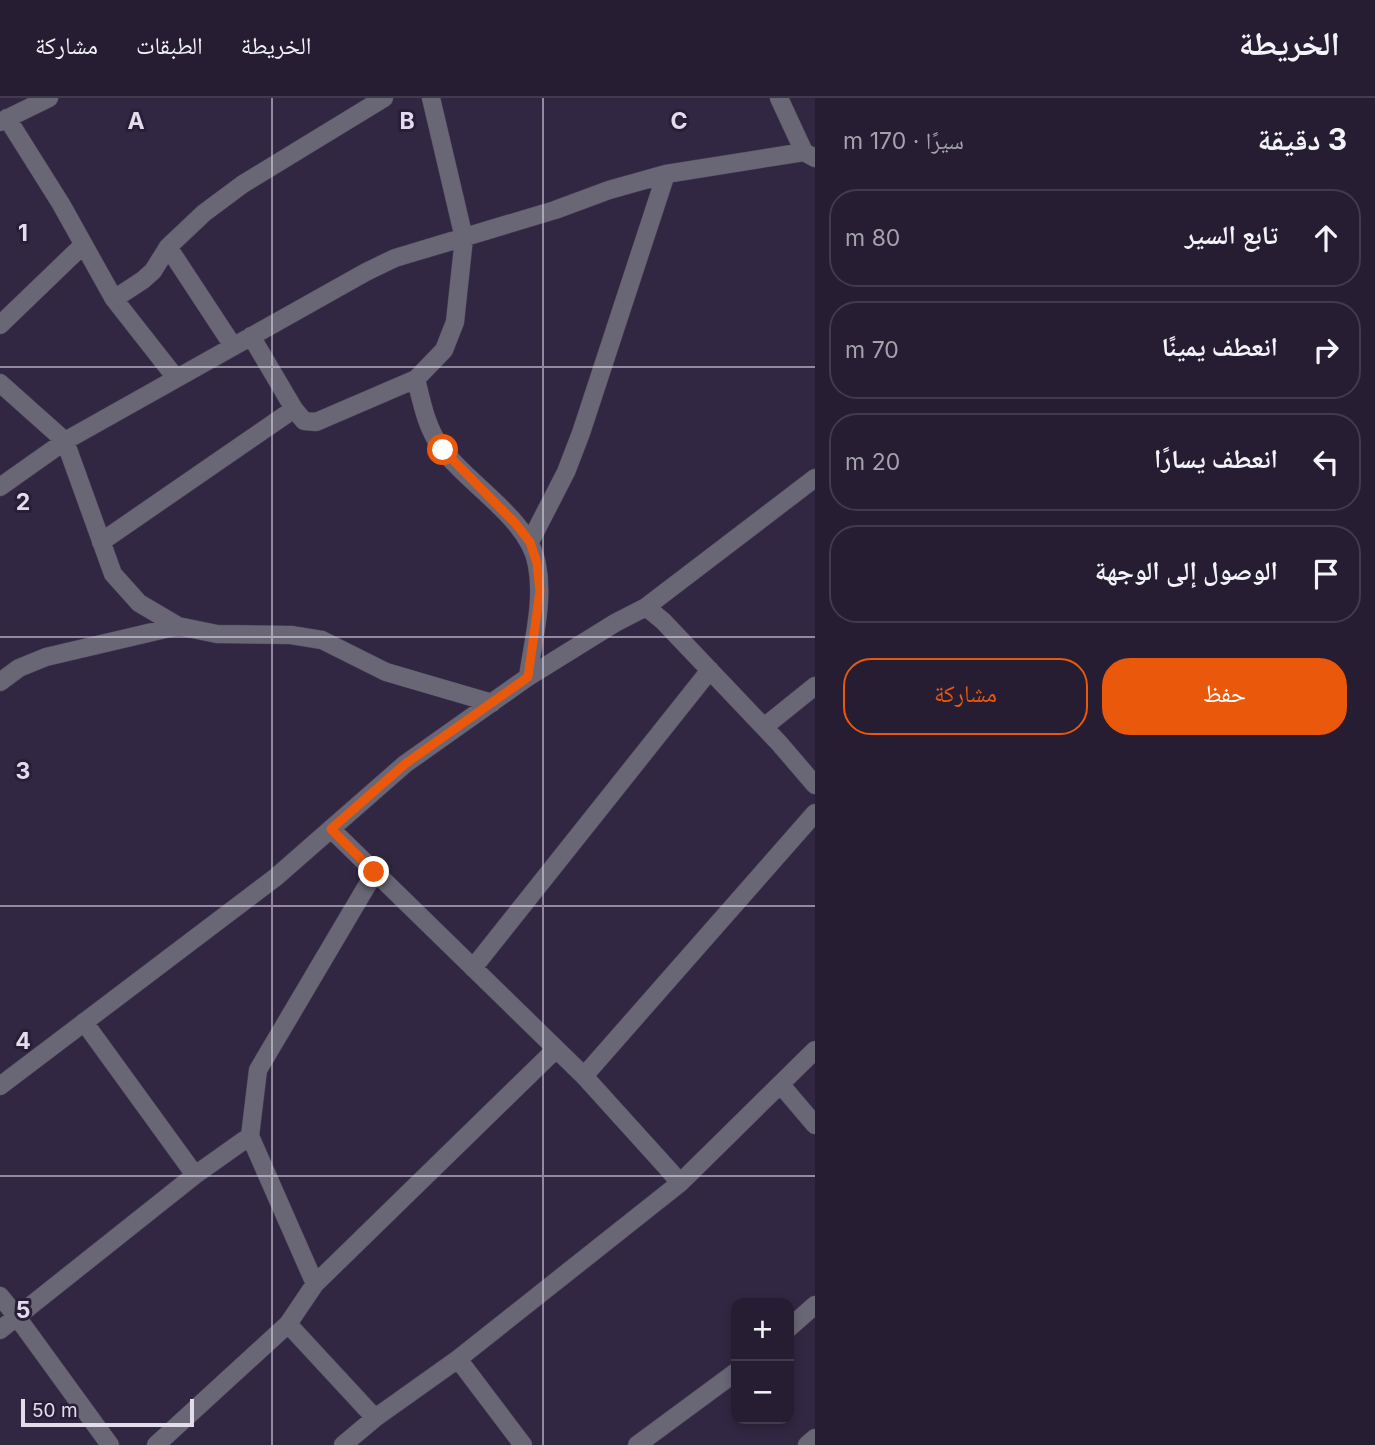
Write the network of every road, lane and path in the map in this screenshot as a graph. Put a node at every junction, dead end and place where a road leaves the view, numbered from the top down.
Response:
1 (49, 98) edge
2 (384, 98) edge
3 (431, 98) edge
4 (779, 98) edge
5 (4, 120) edge
6 (809, 155) edge
7 (666, 174) junction
8 (464, 238) junction
9 (83, 245) junction
10 (168, 247) junction
11 (114, 299) junction
12 (0, 325) edge
13 (251, 336) junction
14 (233, 346) junction
15 (176, 378) junction
16 (416, 379) junction
17 (0, 383) edge
18 (294, 409) junction
19 (65, 441) junction
20 (815, 478) edge
21 (0, 487) edge
22 (101, 542) junction
23 (530, 542) junction
24 (646, 607) junction
25 (178, 626) junction
26 (710, 670) junction
27 (528, 677) junction
28 (0, 682) edge
29 (815, 686) edge
30 (492, 703) junction
31 (764, 727) junction
32 (815, 785) edge
33 (815, 813) edge
34 (331, 829) junction
35 (374, 872) junction
36 (473, 968) junction
37 (84, 1022) junction
38 (556, 1049) junction
39 (815, 1050) edge
40 (584, 1076) junction
41 (781, 1085) junction
42 (0, 1086) edge
43 (815, 1125) edge
44 (250, 1136) junction
45 (195, 1175) junction
46 (680, 1183) junction
47 (315, 1284) junction
48 (0, 1296) edge
49 (815, 1305) edge
50 (17, 1317) junction
51 (288, 1324) junction
52 (794, 1324) edge
53 (0, 1330) edge
54 (458, 1359) junction
55 (731, 1376) edge
56 (375, 1418) junction
57 (815, 1438) edge
58 (110, 1445) edge
59 (156, 1445) edge
60 (343, 1445) edge
61 (523, 1445) edge
62 (637, 1445) edge
63 (807, 1445) edge

1 - 5 street
2 - 10 street
3 - 8 street
4 - 6 street
5 - 9 street
6 - 7 street
7 - 8 street
7 - 23 street
8 - 13 street
8 - 16 street
9 - 11 street
9 - 12 street
10 - 11 street
10 - 14 street
11 - 15 street
13 - 14 street
13 - 18 street
14 - 15 street
15 - 19 street
16 - 18 street
16 - 23 street
17 - 19 street
18 - 22 street
19 - 21 street
19 - 22 street
20 - 24 street
22 - 25 street
23 - 27 street
24 - 26 street
24 - 27 street
25 - 28 street
25 - 30 street
26 - 31 street
26 - 36 street
27 - 30 street
29 - 31 street
30 - 34 street
31 - 32 street
33 - 40 street
34 - 35 street
34 - 37 street
35 - 36 street
35 - 44 street
36 - 38 street
37 - 42 street
37 - 45 street
38 - 40 street
38 - 47 street
39 - 41 street
40 - 46 street
41 - 43 street
41 - 46 street
44 - 45 street
44 - 47 street
45 - 50 street
46 - 54 street
47 - 51 street
48 - 50 street
49 - 52 street
50 - 53 street
50 - 58 street
51 - 56 street
51 - 59 street
54 - 56 street
54 - 61 street
55 - 62 street
56 - 60 street
57 - 63 street

